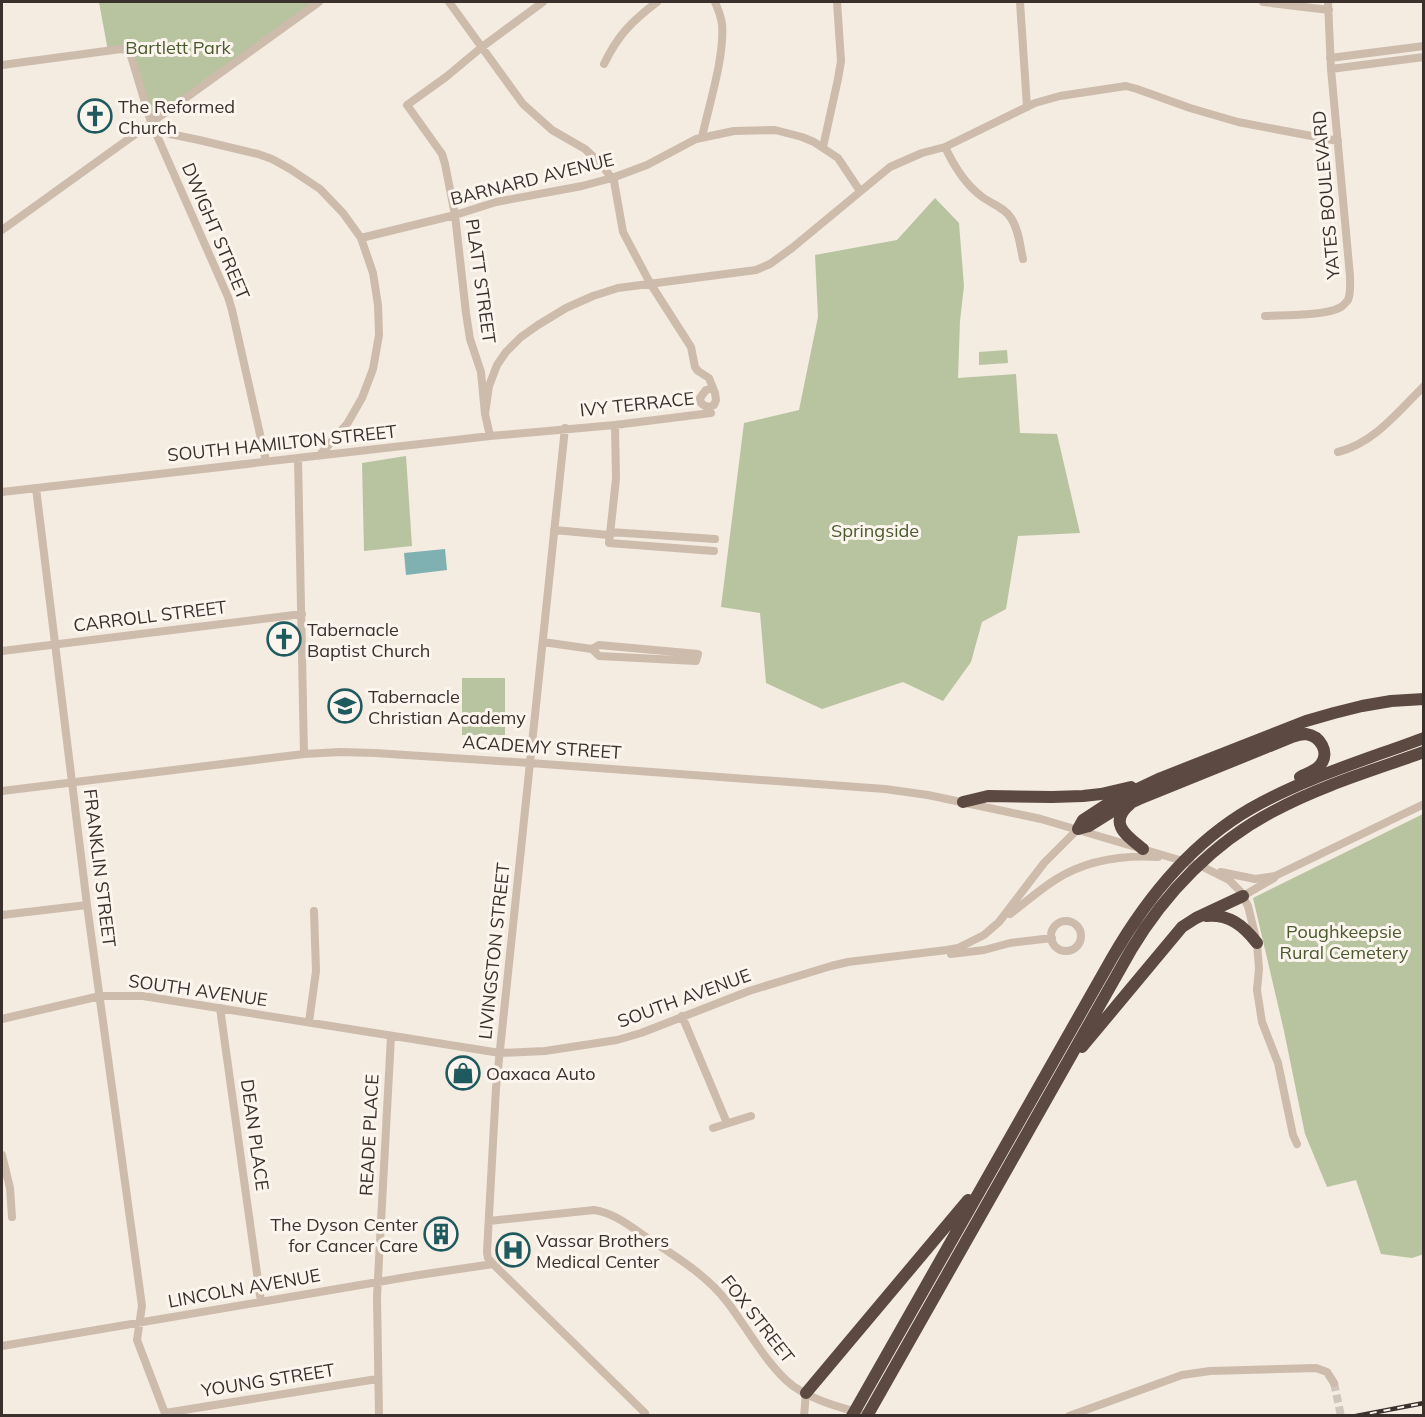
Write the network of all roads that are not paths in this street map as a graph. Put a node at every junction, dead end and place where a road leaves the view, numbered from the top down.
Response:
1 (448, 2) edge
2 (543, 2) edge
3 (657, 2) edge
4 (715, 2) edge
5 (837, 2) edge
6 (1020, 2) edge
7 (1263, 2) edge
8 (314, 3) edge
9 (1328, 6) edge
10 (482, 46) junction
11 (1424, 46) edge
12 (1424, 57) edge
13 (1330, 58) junction
14 (604, 64) dead end
15 (2, 65) edge
16 (1331, 69) junction
17 (1027, 107) junction
18 (151, 122) junction
19 (702, 137) junction
20 (1338, 141) junction
21 (823, 147) junction
22 (945, 147) junction
23 (612, 178) junction
24 (860, 191) junction
25 (455, 215) junction
26 (2, 230) edge
27 (361, 238) junction
28 (1023, 259) dead end
29 (650, 283) junction
30 (1265, 316) dead end
31 (1424, 386) edge
32 (713, 388) dead end
33 (711, 413) dead end
34 (486, 414) junction
35 (615, 424) junction
36 (566, 428) junction
37 (490, 436) junction
38 (1338, 453) dead end
39 (318, 456) junction
40 (298, 459) junction
41 (266, 461) junction
42 (36, 488) junction
43 (2, 492) edge
44 (554, 531) junction
45 (609, 537) junction
46 (715, 539) dead end
47 (714, 551) dead end
48 (302, 614) junction
49 (543, 642) junction
50 (56, 644) junction
51 (592, 649) junction
52 (2, 651) edge
53 (1424, 699) edge
54 (1424, 738) edge
55 (1424, 752) edge
56 (304, 754) junction
57 (530, 763) junction
58 (1161, 778) junction
59 (72, 782) junction
60 (2, 790) edge
61 (1139, 799) junction
62 (963, 802) junction
63 (1424, 804) edge
64 (1236, 818) junction
65 (1078, 830) junction
66 (1143, 849) junction
67 (1172, 858) junction
68 (1203, 867) junction
69 (1283, 873) junction
70 (1243, 896) junction
71 (87, 905) junction
72 (314, 911) dead end
73 (2, 915) edge
74 (1196, 918) junction
75 (991, 929) junction
76 (1052, 938) dead end
77 (1257, 943) junction
78 (936, 952) junction
79 (100, 996) junction
80 (220, 1008) junction
81 (682, 1016) junction
82 (2, 1018) edge
83 (309, 1022) junction
84 (391, 1035) junction
85 (500, 1053) junction
86 (1061, 1073) junction
87 (751, 1116) dead end
88 (727, 1123) junction
89 (713, 1128) dead end
90 (1297, 1144) dead end
91 (2, 1155) edge
92 (988, 1176) junction
93 (12, 1217) dead end
94 (489, 1221) junction
95 (493, 1264) junction
96 (378, 1282) junction
97 (261, 1302) junction
98 (139, 1323) junction
99 (2, 1346) edge
100 (377, 1378) junction
101 (1334, 1383) dead end
102 (877, 1385) junction
103 (806, 1393) junction
104 (645, 1413) dead end
105 (165, 1414) edge
106 (379, 1416) edge
107 (804, 1416) edge
108 (852, 1416) edge
109 (868, 1416) edge
110 (1068, 1416) edge

1 - 10 street
2 - 10 street
3 - 14 street
4 - 19 street
5 - 21 street
6 - 17 street
7 - 9 street
8 - 18 street
9 - 13 street, YATES BOULEVARD
10 - 23 street
10 - 25 street, PLATT STREET
11 - 13 street
12 - 16 street
13 - 16 street, YATES BOULEVARD
15 - 18 street, DWIGHT STREET
16 - 20 street, YATES BOULEVARD
17 - 20 street
17 - 22 street
18 - 26 street
18 - 27 street
18 - 41 street, DWIGHT STREET
19 - 21 street, BARNARD AVENUE
19 - 23 street, BARNARD AVENUE
20 - 30 street, YATES BOULEVARD
21 - 24 street, BARNARD AVENUE
22 - 24 street
22 - 28 street
23 - 25 street, BARNARD AVENUE
23 - 29 street
24 - 29 street
25 - 27 street, BARNARD AVENUE
25 - 34 street, PLATT STREET
27 - 39 street
29 - 32 street
29 - 34 street
31 - 38 street
33 - 35 street, IVY TERRACE
34 - 37 street, PLATT STREET
35 - 36 street, IVY TERRACE
35 - 45 street
36 - 37 street, SOUTH HAMILTON STREET
36 - 44 street, LIVINGSTON STREET
37 - 39 street, SOUTH HAMILTON STREET
39 - 40 street, SOUTH HAMILTON STREET
40 - 41 street, SOUTH HAMILTON STREET
40 - 48 street
41 - 42 street, SOUTH HAMILTON STREET
42 - 43 street, SOUTH HAMILTON STREET
42 - 50 street, FRANKLIN STREET
44 - 45 street
44 - 49 street, LIVINGSTON STREET
45 - 46 street
45 - 47 street
48 - 50 street, CARROLL STREET
48 - 56 street
49 - 51 street
49 - 57 street, LIVINGSTON STREET
50 - 52 street, CARROLL STREET
50 - 59 street, FRANKLIN STREET
51 - 51 street
53 - 58 highway
54 - 64 highway
55 - 86 highway
56 - 57 street, ACADEMY STREET
56 - 59 street, ACADEMY STREET
57 - 62 street, ACADEMY STREET
57 - 85 street, LIVINGSTON STREET
58 - 62 highway
58 - 65 highway
59 - 60 street, ACADEMY STREET
59 - 71 street, FRANKLIN STREET
61 - 64 highway
61 - 65 highway
61 - 66 highway
62 - 65 street, ACADEMY STREET
63 - 69 street
64 - 92 highway
65 - 66 street
65 - 75 street, SOUTH AVENUE
66 - 67 street
67 - 68 street
67 - 75 street
68 - 69 street
68 - 70 street
69 - 70 street
70 - 74 highway
70 - 77 street
71 - 73 street
71 - 79 street, FRANKLIN STREET
72 - 83 street
74 - 77 highway
74 - 86 highway
75 - 78 street, SOUTH AVENUE
76 - 78 street
77 - 90 street
78 - 81 street, SOUTH AVENUE
79 - 80 street, SOUTH AVENUE
79 - 82 street, SOUTH AVENUE
79 - 98 street, FRANKLIN STREET
80 - 83 street, SOUTH AVENUE
80 - 97 street, DEAN PLACE
81 - 85 street, SOUTH AVENUE
81 - 88 street
83 - 84 street, SOUTH AVENUE
84 - 85 street, SOUTH AVENUE
84 - 96 street, READE PLACE
85 - 94 street, LIVINGSTON STREET
86 - 102 highway
87 - 88 street
88 - 89 street
91 - 93 street
92 - 102 highway
92 - 103 highway
94 - 95 street, LIVINGSTON STREET
94 - 103 street, FOX STREET
95 - 96 street, LINCOLN AVENUE
95 - 104 street
96 - 97 street, LINCOLN AVENUE
96 - 100 street, READE PLACE
97 - 98 street, LINCOLN AVENUE
98 - 99 street, LINCOLN AVENUE
98 - 105 street, FRANKLIN STREET
100 - 105 street, YOUNG STREET
100 - 106 street, READE PLACE
101 - 110 street
102 - 108 highway
102 - 109 highway
103 - 107 street
103 - 109 street, FOX STREET

